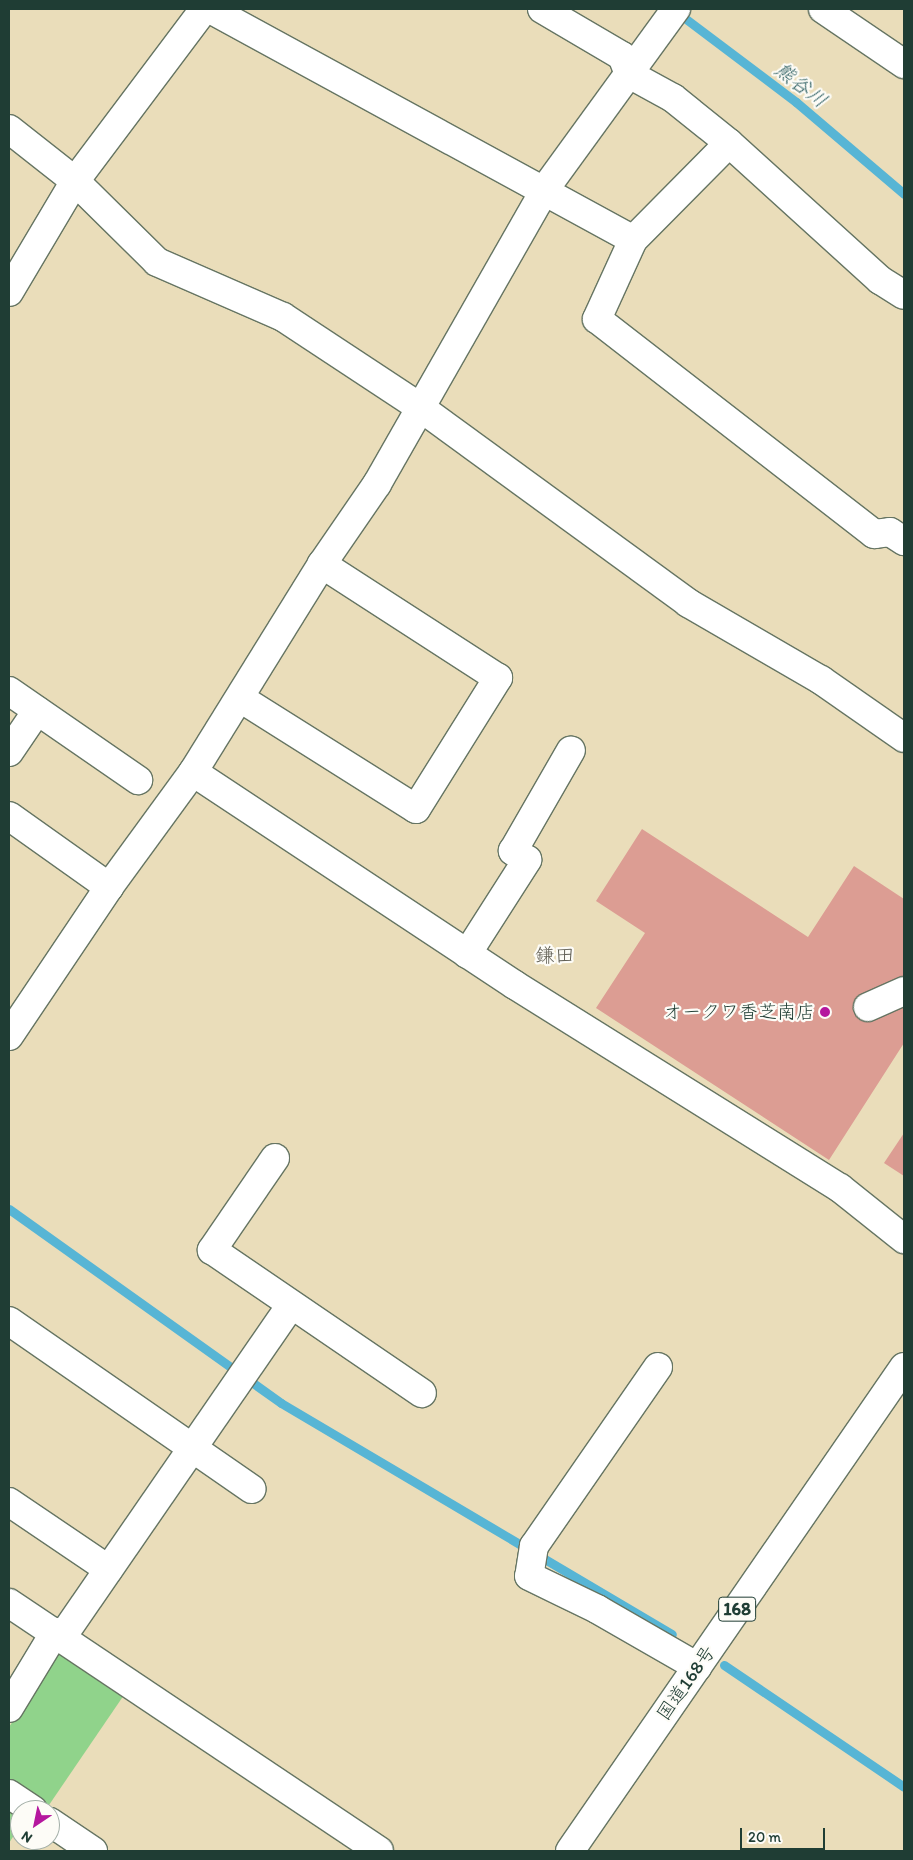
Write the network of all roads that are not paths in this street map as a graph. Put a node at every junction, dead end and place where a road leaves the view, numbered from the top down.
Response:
1 (204, 9) edge
2 (210, 9) edge
3 (542, 9) edge
4 (676, 9) edge
5 (823, 9) edge
6 (904, 64) edge
7 (629, 74) junction
8 (9, 130) edge
9 (729, 143) junction
10 (75, 181) junction
11 (545, 190) junction
12 (633, 240) junction
13 (9, 292) edge
14 (904, 295) edge
15 (421, 408) junction
16 (904, 541) edge
17 (322, 564) junction
18 (9, 692) edge
19 (240, 698) junction
20 (37, 710) junction
21 (904, 738) edge
22 (571, 750) dead end
23 (9, 752) edge
24 (193, 772) junction
25 (138, 780) dead end
26 (9, 816) edge
27 (109, 887) junction
28 (467, 954) junction
29 (904, 991) edge
30 (868, 1006) dead end
31 (9, 1036) edge
32 (275, 1158) dead end
33 (904, 1239) edge
34 (291, 1305) junction
35 (9, 1321) edge
36 (658, 1367) dead end
37 (904, 1367) edge
38 (422, 1393) dead end
39 (191, 1448) junction
40 (252, 1490) dead end
41 (9, 1502) edge
42 (108, 1569) junction
43 (9, 1603) edge
44 (58, 1634) junction
45 (698, 1666) junction
46 (9, 1708) edge
47 (60, 1829) edge
48 (92, 1851) edge
49 (379, 1851) edge
50 (570, 1851) edge

1 - 10 main road
2 - 11 main road
3 - 7 main road
4 - 7 main road
5 - 6 main road
7 - 9 main road
7 - 11 main road
8 - 10 main road
9 - 12 main road
9 - 14 main road
10 - 13 main road
10 - 15 main road
11 - 12 main road
11 - 15 main road
12 - 16 main road
15 - 17 main road
15 - 21 main road
17 - 19 main road
17 - 19 main road
18 - 20 main road
19 - 24 main road
20 - 23 main road
20 - 25 main road
22 - 28 main road
24 - 27 main road
24 - 28 main road
26 - 27 main road
27 - 31 main road
28 - 33 main road
29 - 30 main road
32 - 34 main road
34 - 38 main road
34 - 39 main road
35 - 39 main road
36 - 45 main road
37 - 45 main road, 国道168号 / 168
39 - 40 main road
39 - 42 main road
41 - 42 main road
42 - 44 main road
43 - 44 main road
44 - 46 main road
44 - 49 main road
45 - 50 main road, 国道168号 / 168
47 - 48 main road

